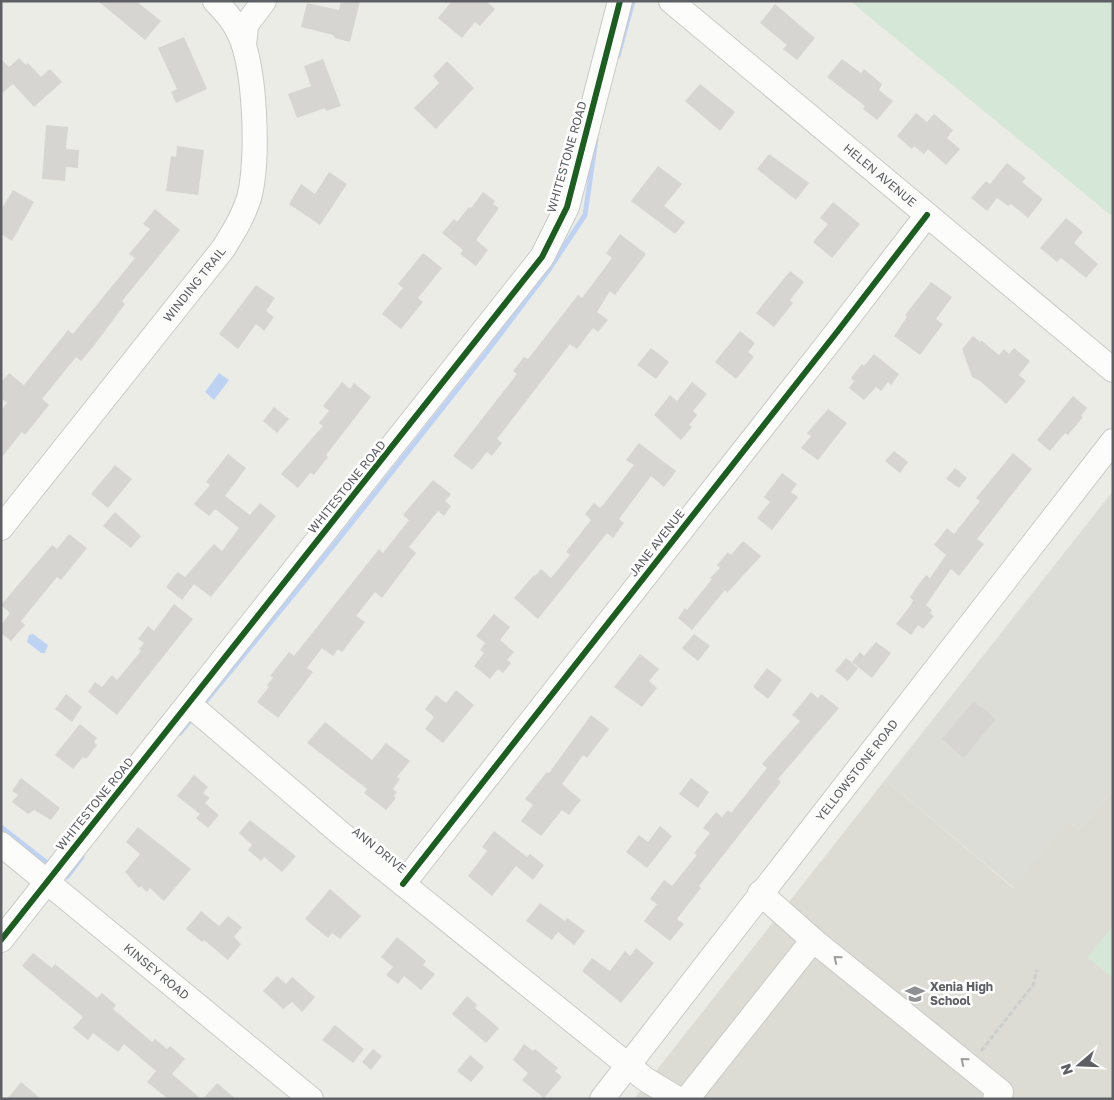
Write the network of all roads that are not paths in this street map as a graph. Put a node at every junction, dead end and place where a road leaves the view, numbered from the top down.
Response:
1 (215, 1) edge
2 (264, 1) edge
3 (620, 1) edge
4 (672, 1) edge
5 (244, 45) junction
6 (927, 215) junction
7 (1113, 370) edge
8 (1113, 441) edge
9 (1, 528) edge
10 (189, 704) junction
11 (1, 844) edge
12 (47, 882) junction
13 (403, 884) junction
14 (760, 893) junction
15 (1, 940) edge
16 (813, 940) junction
17 (628, 1064) junction
18 (998, 1096) edge
19 (311, 1099) edge
20 (602, 1099) edge
21 (678, 1099) edge
22 (687, 1099) edge

1 - 5 street, WINDING TRAIL
2 - 5 street
3 - 10 street, WHITESTONE ROAD
4 - 6 street, HELEN AVENUE
5 - 9 street, WINDING TRAIL
6 - 7 street, HELEN AVENUE
6 - 13 street, JANE AVENUE
8 - 14 street, YELLOWSTONE ROAD
10 - 12 street, WHITESTONE ROAD
10 - 13 street, ANN DRIVE
11 - 12 street, KINSEY ROAD
12 - 15 street, WHITESTONE ROAD
12 - 19 street, KINSEY ROAD
13 - 17 street, ANN DRIVE
14 - 16 street
14 - 17 street, YELLOWSTONE ROAD
18 -> 16 street
16 - 22 street
17 - 20 street, YELLOWSTONE ROAD
17 - 21 street, ANN DRIVE

